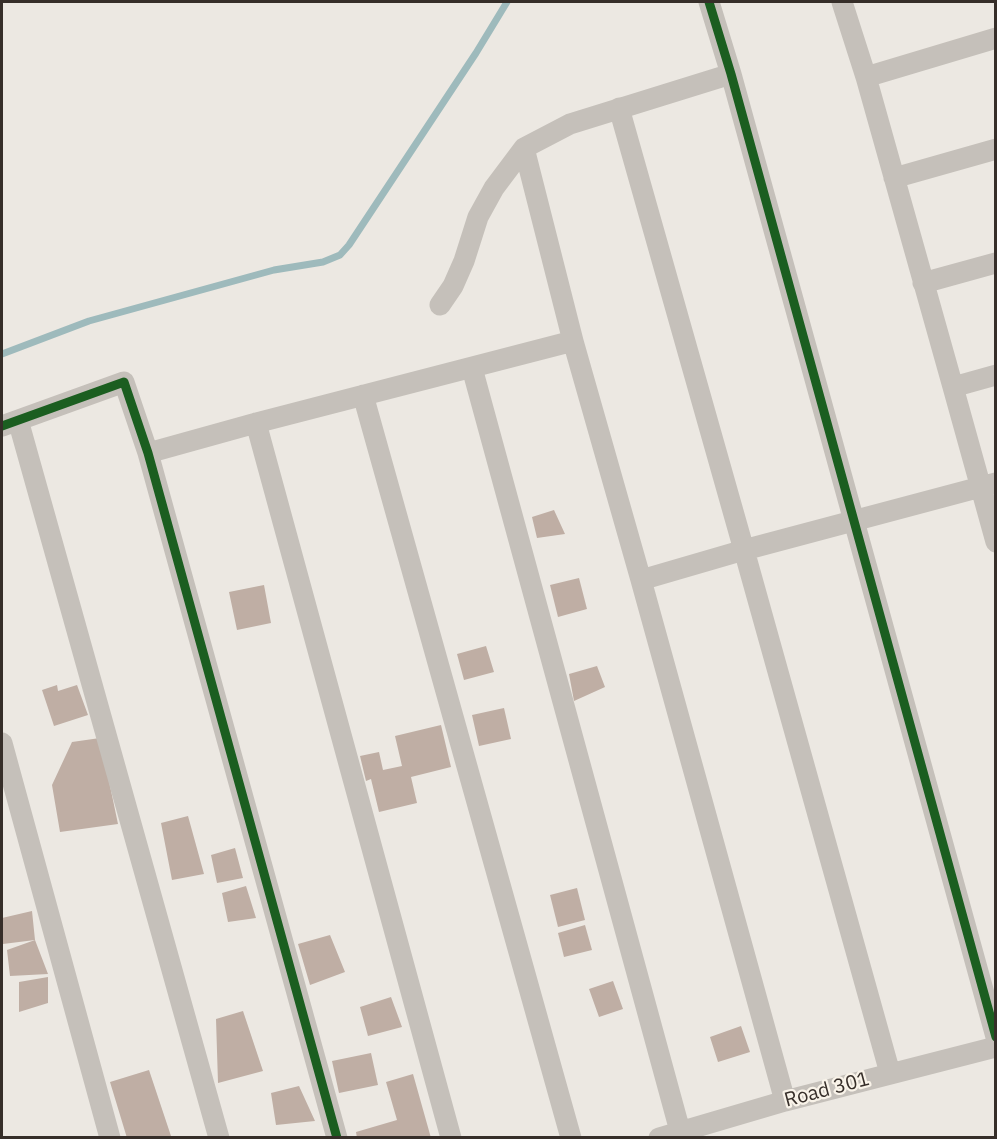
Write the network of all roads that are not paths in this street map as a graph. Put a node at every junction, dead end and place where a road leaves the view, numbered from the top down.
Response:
1 (710, 2) edge
2 (842, 2) edge
3 (996, 38) edge
4 (731, 74) junction
5 (866, 77) junction
6 (619, 108) junction
7 (524, 148) junction
8 (996, 149) edge
9 (894, 178) junction
10 (996, 263) edge
11 (923, 283) junction
12 (440, 305) dead end
13 (573, 341) junction
14 (472, 368) junction
15 (996, 375) edge
16 (953, 387) junction
17 (363, 395) junction
18 (10, 423) edge
19 (256, 423) junction
20 (148, 453) junction
21 (988, 485) edge
22 (854, 520) junction
23 (996, 542) edge
24 (744, 550) junction
25 (641, 580) junction
26 (2, 743) edge
27 (996, 1037) edge
28 (996, 1047) edge
29 (890, 1074) junction
30 (785, 1101) junction
31 (680, 1131) junction
32 (110, 1137) edge
33 (219, 1137) edge
34 (337, 1137) edge
35 (451, 1137) edge
36 (571, 1137) edge
37 (659, 1137) edge

1 - 4 street
2 - 5 street
3 - 5 street
4 - 6 street
4 - 22 street
5 - 9 street
6 - 7 street
6 - 24 street
7 - 12 street
7 - 13 street
8 - 9 street
9 - 11 street
10 - 11 street
11 - 16 street
13 - 14 street
13 - 25 street
14 - 17 street
14 - 31 street
15 - 16 street
16 - 21 street
17 - 19 street
17 - 36 street
18 - 20 street
18 - 33 street
19 - 20 street
19 - 35 street
20 - 34 street
21 - 22 street
21 - 23 street
22 - 24 street
22 - 27 street
24 - 25 street
24 - 29 street
25 - 30 street
26 - 32 street
28 - 29 street, Road 301
29 - 30 street, Road 301
30 - 31 street, Road 301
31 - 37 street, Road 301

